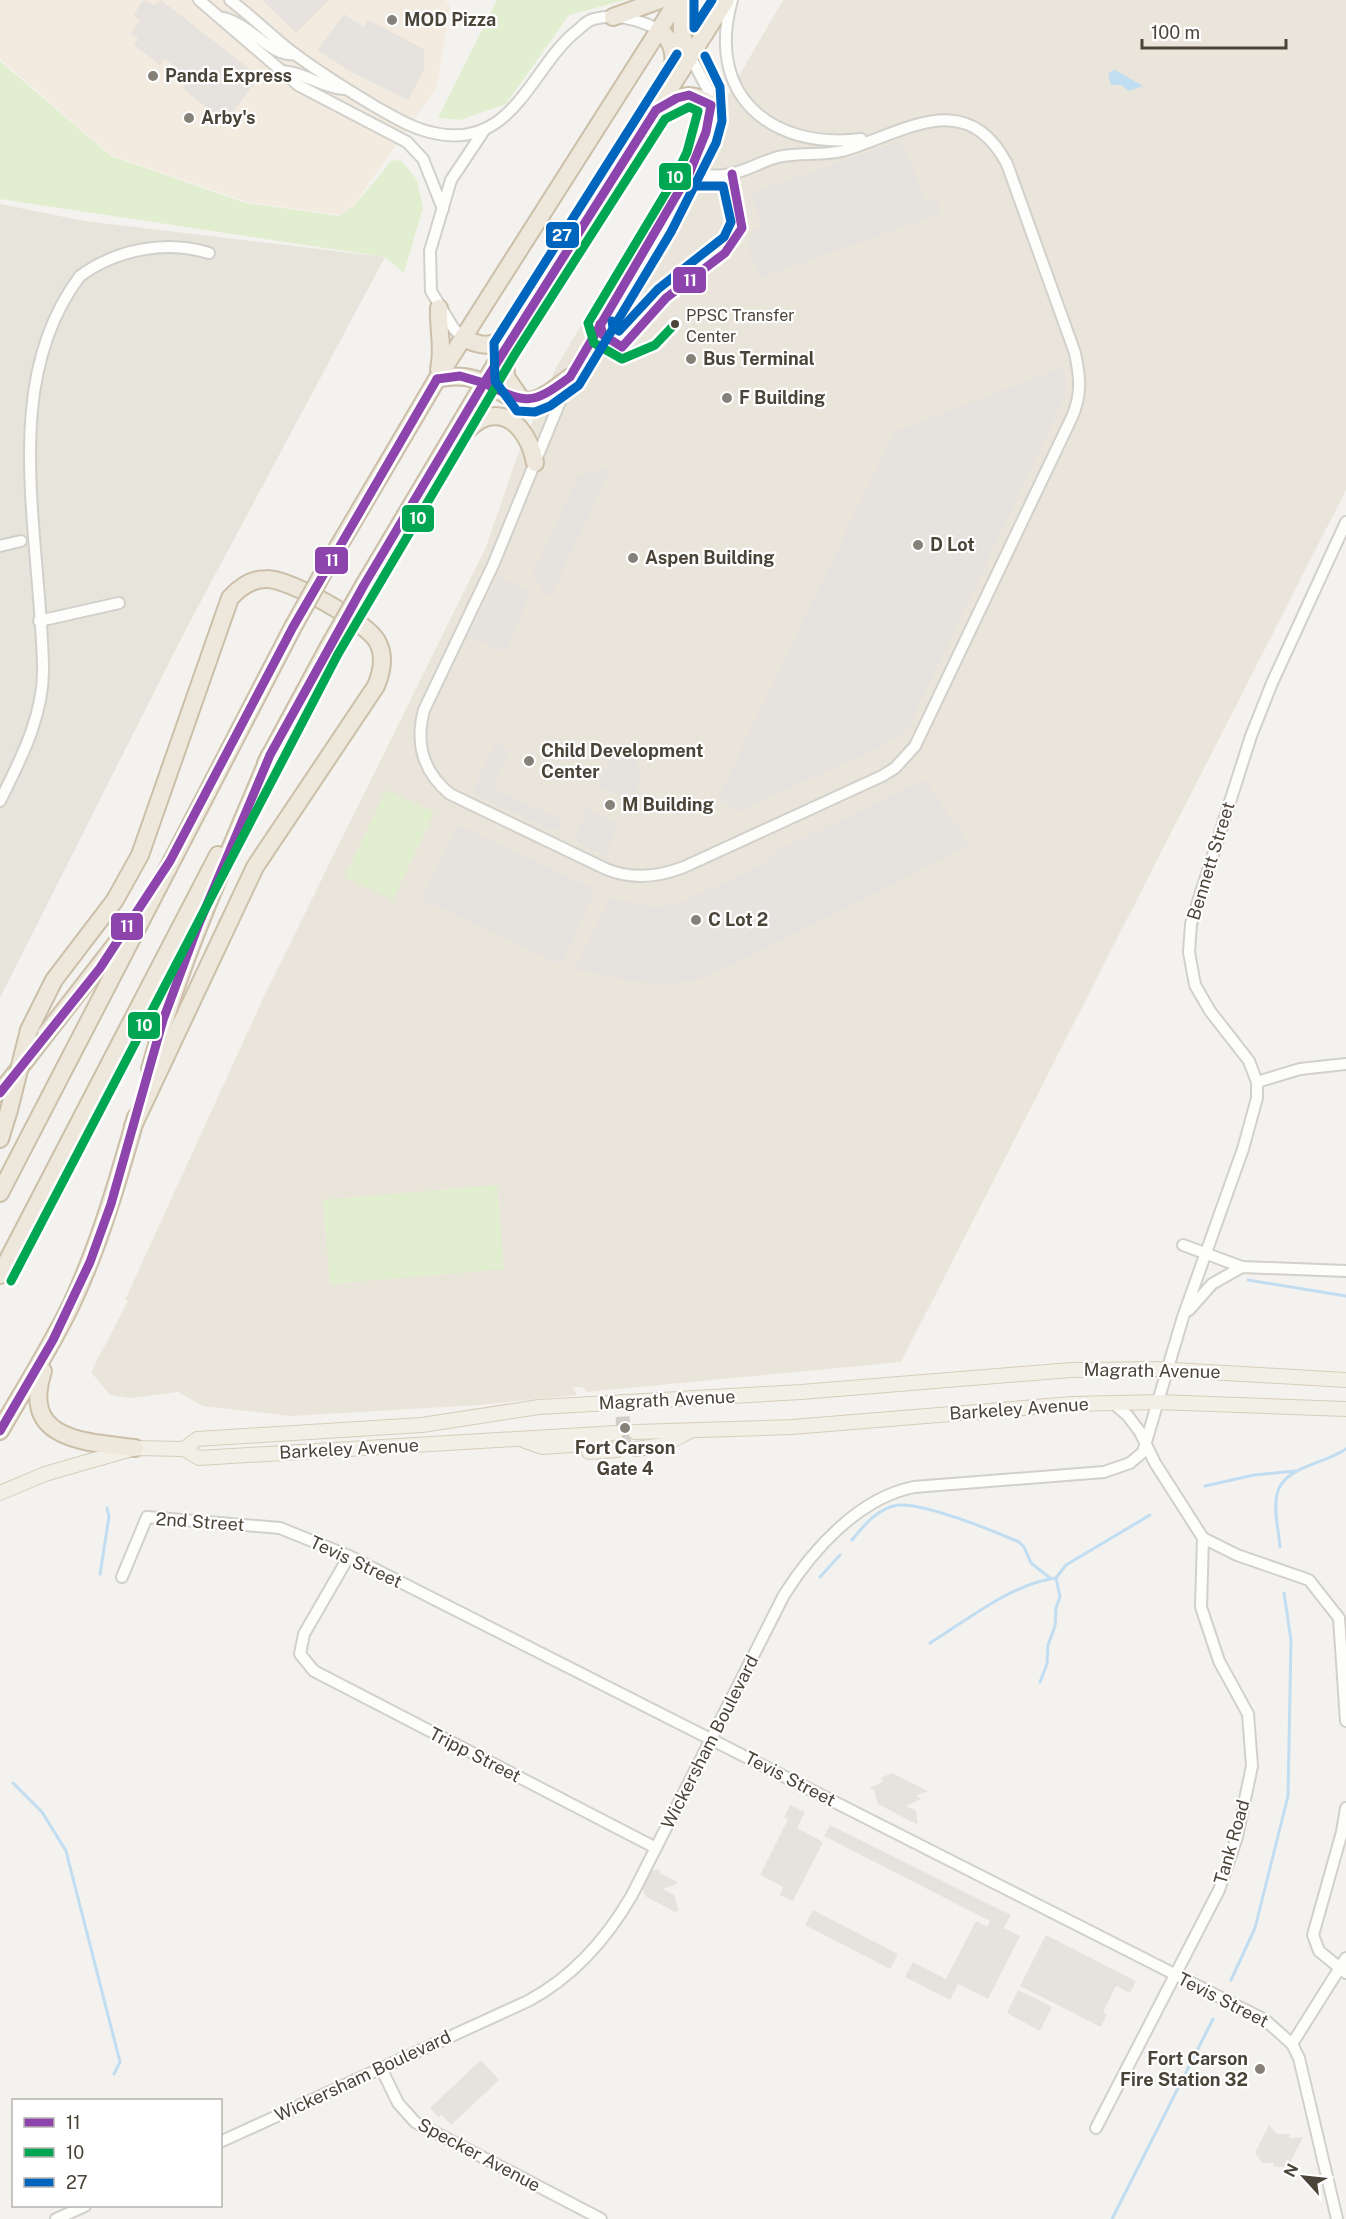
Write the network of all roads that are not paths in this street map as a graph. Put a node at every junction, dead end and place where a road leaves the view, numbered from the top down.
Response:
1 (199, 0) edge
2 (230, 0) edge
3 (660, 0) edge
4 (680, 0) edge
5 (726, 0) edge
6 (732, 0) edge
7 (221, 17) junction
8 (613, 17) junction
9 (659, 30) junction
10 (295, 54) junction
11 (690, 56) junction
12 (280, 71) junction
13 (346, 90) junction
14 (668, 92) junction
15 (711, 105) junction
16 (656, 110) junction
17 (485, 129) junction
18 (874, 138) junction
19 (689, 174) junction
20 (443, 209) junction
21 (209, 253) dead end
22 (54, 298) dead end
23 (440, 308) junction
24 (516, 332) junction
25 (463, 337) junction
26 (506, 348) junction
27 (570, 377) junction
28 (437, 379) junction
29 (484, 383) junction
30 (522, 400) junction
31 (443, 452) junction
32 (534, 463) junction
33 (1346, 522) edge
34 (0, 546) edge
35 (119, 603) dead end
36 (39, 621) junction
37 (270, 754) junction
38 (0, 801) edge
39 (170, 861) junction
40 (1346, 1064) edge
41 (1257, 1082) junction
42 (0, 1093) edge
43 (133, 1126) junction
44 (0, 1139) edge
45 (0, 1193) edge
46 (1183, 1245) dead end
47 (1206, 1253) junction
48 (1242, 1267) junction
49 (1346, 1271) edge
50 (0, 1275) edge
51 (1183, 1317) junction
52 (53, 1340) junction
53 (1167, 1369) junction
54 (1346, 1380) edge
55 (1158, 1402) junction
56 (1113, 1403) junction
57 (1346, 1409) edge
58 (693, 1430) junction
59 (0, 1431) edge
60 (517, 1439) junction
61 (1146, 1445) junction
62 (135, 1448) junction
63 (184, 1449) junction
64 (0, 1492) edge
65 (280, 1527) joint
66 (1203, 1538) junction
67 (349, 1556) junction
68 (122, 1577) dead end
69 (1346, 1720) edge
70 (712, 1739) junction
71 (1346, 1808) edge
72 (656, 1848) junction
73 (1346, 1958) edge
74 (1343, 1971) edge
75 (1175, 1976) junction
76 (1292, 2044) junction
77 (381, 2068) junction
78 (1096, 2128) dead end
79 (222, 2141) edge
80 (81, 2207) edge
81 (56, 2219) edge
82 (601, 2219) edge
83 (1337, 2219) edge

1 - 7 street
2 - 10 street
3 - 8 highway
4 - 9 highway
4 - 11 highway
5 - 11 highway
6 - 18 street
7 - 10 street
7 - 12 street
8 - 9 street
8 - 17 street
9 - 14 highway
9 - 25 highway
10 - 13 street
11 - 14 highway
11 - 15 street
12 - 13 street
12 - 20 street
13 - 17 street
14 - 16 highway
15 - 16 highway
15 - 19 street
16 - 24 highway
17 - 20 street
18 - 19 street
18 - 32 street
19 - 27 street
20 - 23 street
21 - 22 street
23 - 25 street
23 - 28 highway
24 - 25 highway
24 - 26 highway
25 - 28 highway
26 - 29 highway
26 - 30 highway
27 - 30 highway
27 - 32 street
28 - 29 highway
28 - 39 highway, bridge
29 - 30 highway
29 - 31 highway
31 - 32 highway
31 - 37 highway, bridge
33 - 41 street, Bennett Street
34 - 36 street
35 - 36 street
36 - 38 street
37 - 43 highway
37 - 50 highway
39 - 42 highway
39 - 45 highway
40 - 41 street
41 - 47 street
43 - 44 highway, bridge
43 - 52 highway
46 - 47 street
47 - 48 street
47 - 51 street
48 - 49 street
48 - 51 street
51 - 53 street
52 - 59 highway
52 - 62 highway
53 - 54 main road, Magrath Avenue
53 - 55 street
53 - 63 main road, Magrath Avenue
55 - 56 main road, Barkeley Avenue
55 - 57 main road, Barkeley Avenue
55 - 61 street
56 - 58 main road, Barkeley Avenue
56 - 61 street
58 - 58 main road, Barkeley Avenue
60 - 60 main road, Barkeley Avenue
60 - 63 main road, Barkeley Avenue
61 - 66 street
61 - 70 street, Wickersham Boulevard
62 - 63 main road, Magrath Avenue
62 - 64 main road, Magrath Avenue
65 - 67 street, Tevis Street
65 - 68 street, 2nd Street
66 - 69 street
66 - 75 street, Tank Road
67 - 70 street, Tevis Street
67 - 72 street, Tripp Street
70 - 72 street, Wickersham Boulevard
70 - 75 street, Tevis Street
71 - 74 street
72 - 77 street, Wickersham Boulevard
73 - 74 street
74 - 76 street
75 - 76 street, Tevis Street
75 - 78 street, Tank Road
76 - 83 street
77 - 79 street, Wickersham Boulevard
77 - 82 street, Specker Avenue
80 - 81 street

